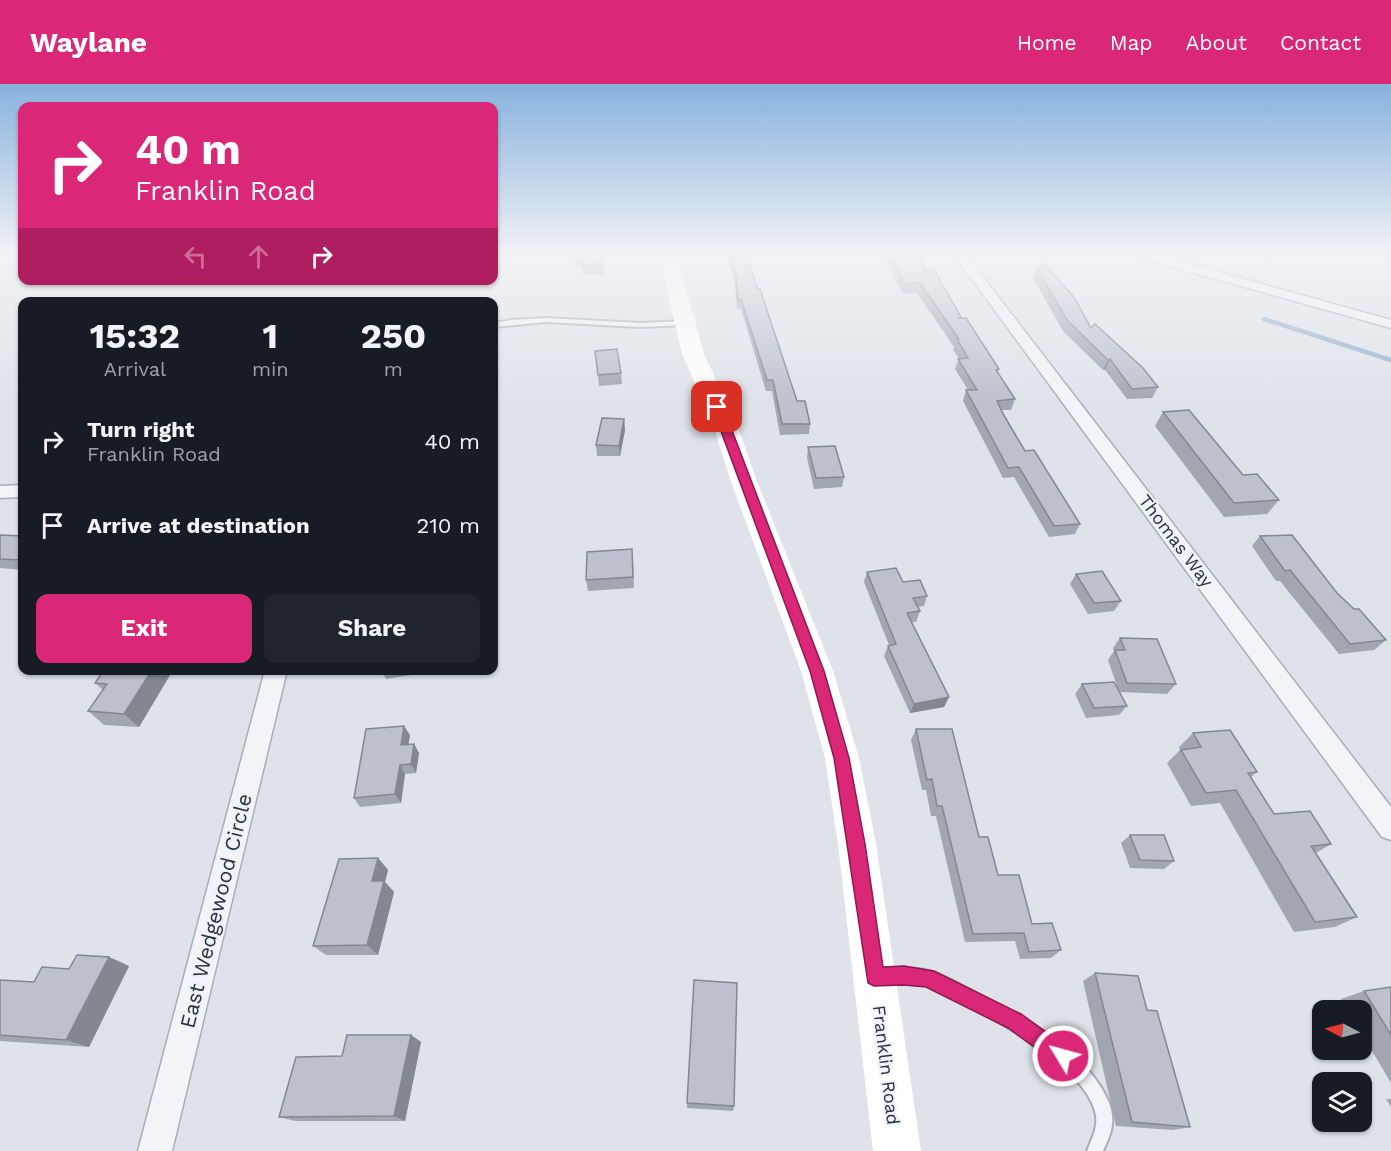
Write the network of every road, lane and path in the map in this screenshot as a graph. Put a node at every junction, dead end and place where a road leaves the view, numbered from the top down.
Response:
1 (680, 305) edge
2 (997, 305) edge
3 (1323, 305) edge
4 (685, 323) junction
5 (498, 324) edge
6 (1391, 324) edge
7 (18, 491) edge
8 (0, 492) edge
9 (275, 675) edge
10 (1391, 828) edge
11 (874, 976) junction
12 (155, 1151) edge
13 (897, 1151) edge
14 (1095, 1151) edge

1 - 4 main road, Franklin Road
2 - 10 street, Thomas Way
3 - 6 street
4 - 5 lane
4 - 11 main road, Franklin Road
7 - 8 street
9 - 12 street, East Wedgewood Circle
11 - 13 main road, Franklin Road
11 - 14 lane

